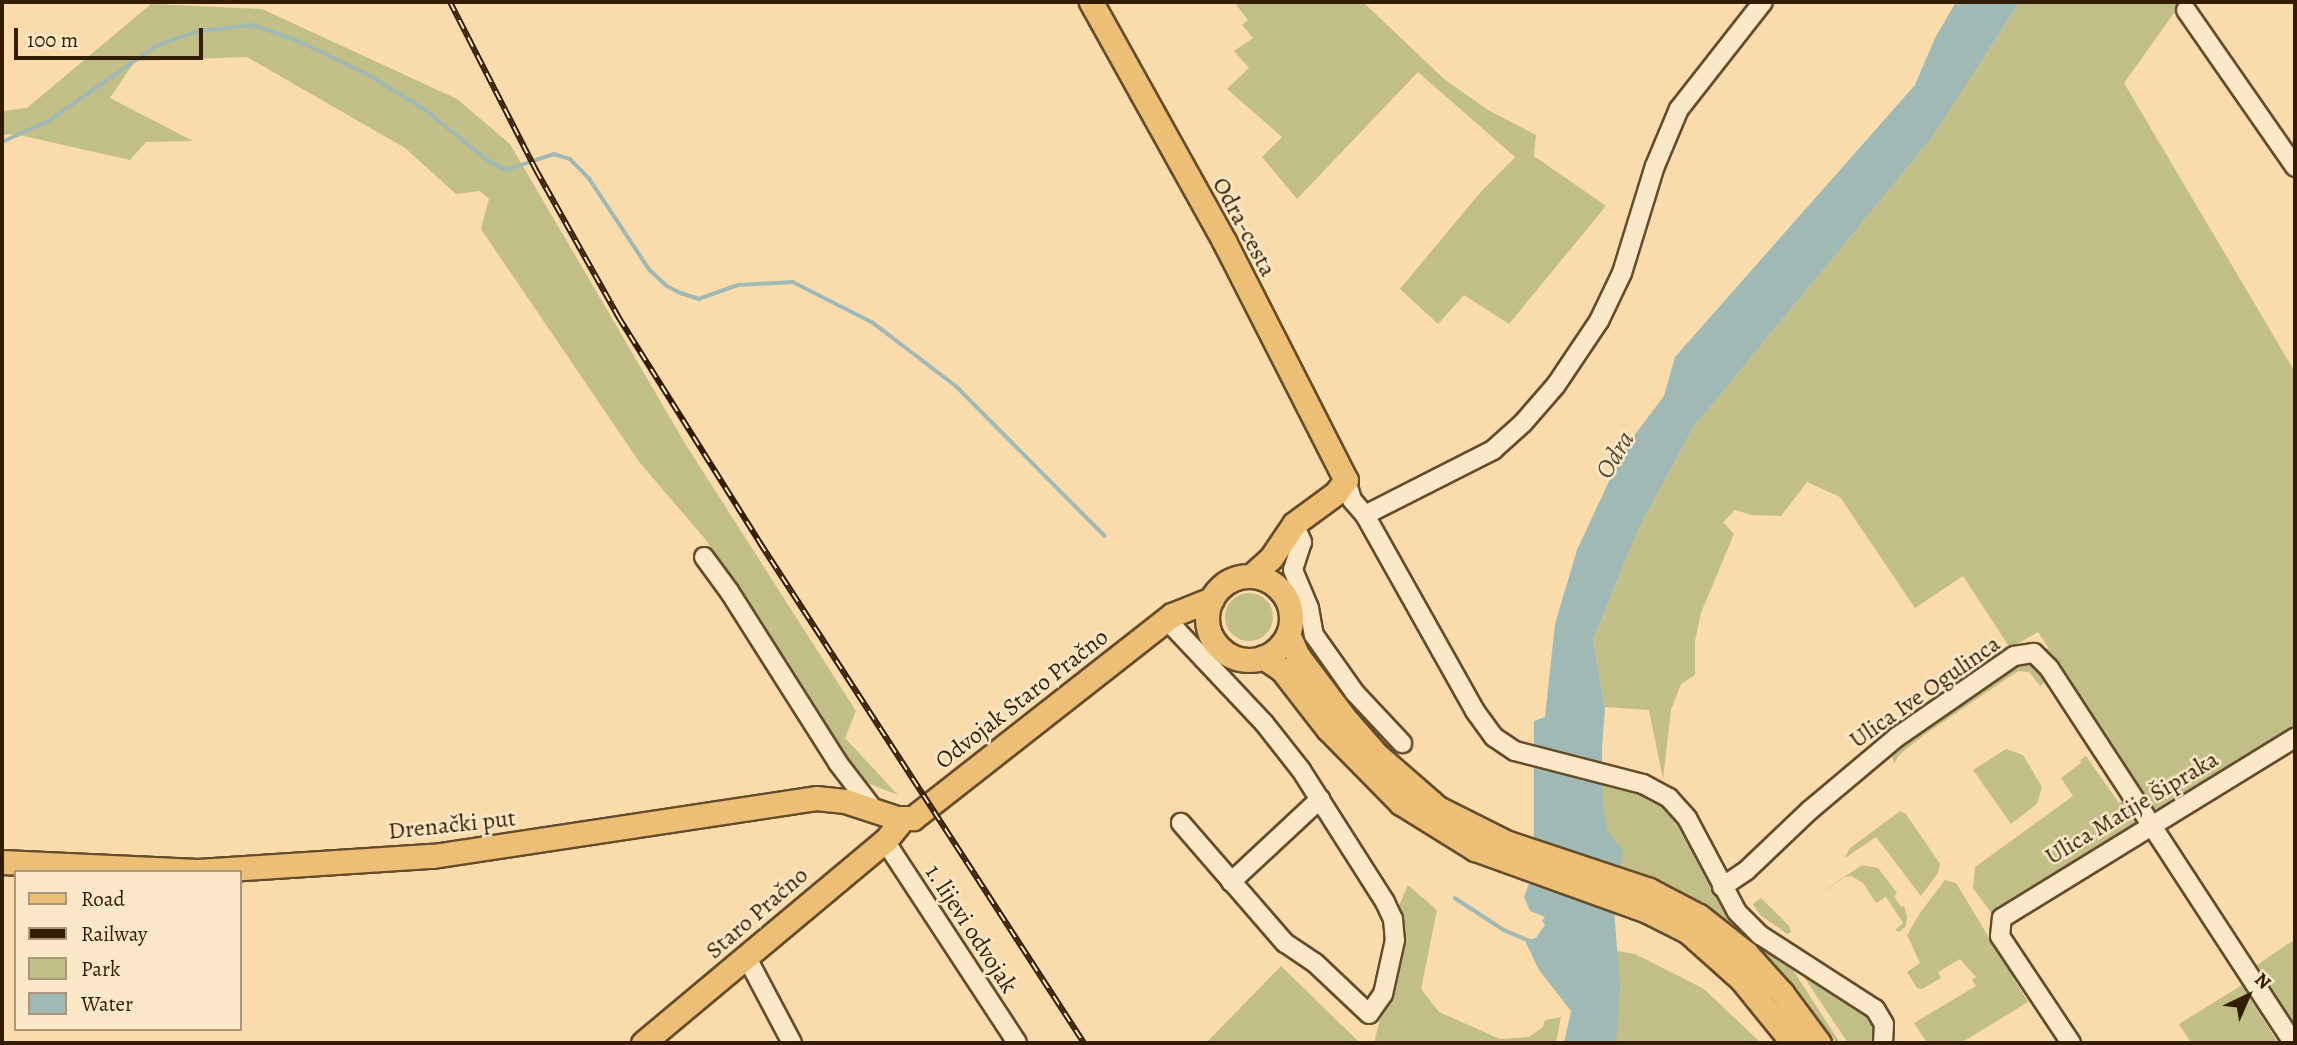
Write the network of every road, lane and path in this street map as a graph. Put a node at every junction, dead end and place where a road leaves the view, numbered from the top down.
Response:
1 (1091, 2) edge
2 (1763, 2) edge
3 (2186, 10) dead end
4 (2295, 167) edge
5 (1346, 480) junction
6 (1364, 515) junction
7 (1294, 524) junction
8 (1282, 544) junction
9 (704, 557) dead end
10 (1251, 576) junction
11 (1284, 595) junction
12 (1212, 599) junction
13 (1169, 617) junction
14 (1209, 628) junction
15 (1288, 634) junction
16 (1264, 657) junction
17 (2295, 737) edge
18 (1402, 743) dead end
19 (1321, 799) junction
20 (874, 810) junction
21 (903, 819) junction
22 (1181, 823) dead end
23 (2151, 825) junction
24 (885, 841) junction
25 (1507, 852) junction
26 (2, 862) edge
27 (176, 870) edge
28 (212, 870) edge
29 (1231, 882) junction
30 (1722, 887) junction
31 (1648, 900) junction
32 (747, 958) junction
33 (643, 1043) edge
34 (792, 1043) edge
35 (1017, 1043) edge
36 (1793, 1043) edge
37 (1819, 1043) edge
38 (1883, 1043) edge
39 (2071, 1043) edge
40 (2293, 1043) edge

1 - 5 main road, Odra-cesta
2 - 6 street
3 - 4 street
5 - 6 street, Odra-cesta
5 - 7 main road
6 - 30 street, Odra-cesta
7 - 8 main road
7 - 18 street
8 - 10 main road
8 - 11 main road
9 - 20 street
10 - 11 main road
10 - 12 main road
11 - 15 main road
12 - 13 main road, Odvojak Staro Pračno
12 - 14 main road
13 - 14 main road
13 - 19 street
13 - 21 main road, Odvojak Staro Pračno
14 - 16 main road
15 - 16 main road
15 - 25 main road
16 - 25 main road
17 - 23 street, Ulica Matije Šipraka
19 - 29 street
19 - 29 street
20 - 21 main road, Drenački put
20 - 28 main road, Drenački put
21 - 24 main road, Staro Pračno
22 - 29 street
23 - 30 street, Ulica Ive Ogulinca
23 - 39 street, Ulica Matije Šipraka
23 - 40 street
24 - 32 main road, Staro Pračno
24 - 35 street, 1. lijevi odvojak
25 - 31 main road
26 - 27 main road, Drenački put
30 - 38 street
31 - 36 main road
31 - 37 main road
32 - 33 main road, Staro Pračno
32 - 34 street

